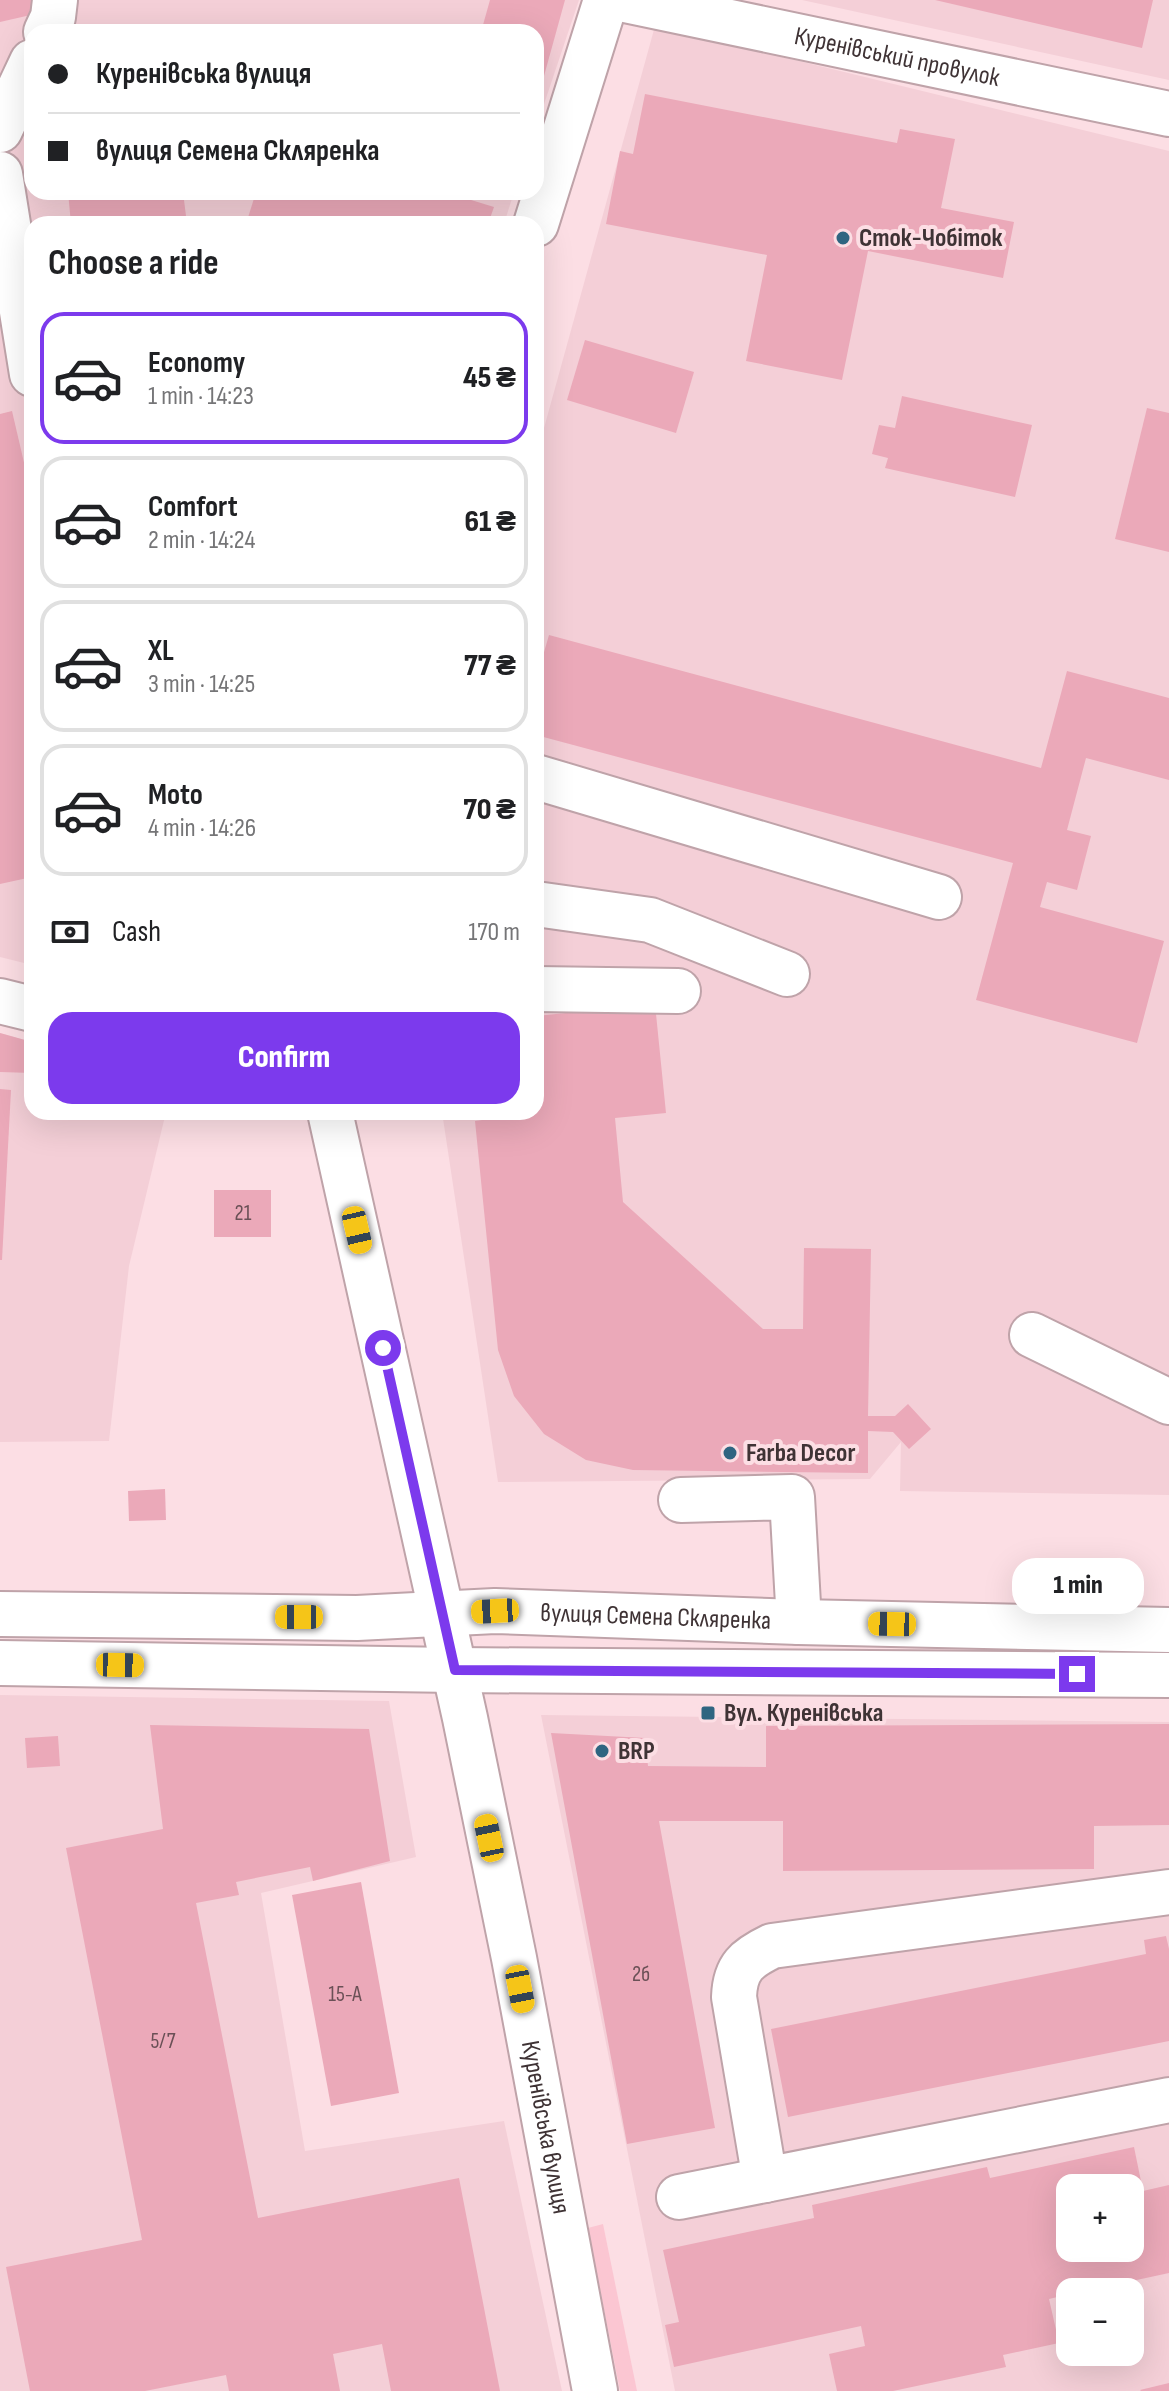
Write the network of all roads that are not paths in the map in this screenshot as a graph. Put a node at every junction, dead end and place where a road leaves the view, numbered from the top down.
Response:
1 (55, 0) edge
2 (606, 0) edge
3 (625, 0) edge
4 (50, 24) edge
5 (24, 79) edge
6 (1169, 114) edge
7 (0, 130) edge
8 (0, 174) edge
9 (544, 198) edge
10 (24, 324) edge
11 (544, 779) edge
12 (939, 897) dead end
13 (544, 905) edge
14 (787, 974) dead end
15 (544, 989) edge
16 (678, 991) dead end
17 (0, 1001) edge
18 (24, 1007) edge
19 (332, 1120) edge
20 (1032, 1335) dead end
21 (1169, 1402) edge
22 (681, 1500) dead end
23 (0, 1614) edge
24 (443, 1614) junction
25 (799, 1622) junction
26 (1169, 1630) edge
27 (0, 1663) edge
28 (455, 1670) junction
29 (1169, 1675) edge
30 (1169, 1892) edge
31 (1169, 2100) edge
32 (765, 2180) junction
33 (679, 2197) dead end
34 (595, 2391) edge

1 - 4 main road
2 - 9 main road
3 - 6 main road, Куренівський провулок
5 - 7 main road
8 - 10 main road
11 - 12 main road
13 - 14 main road
15 - 16 main road
17 - 18 main road
19 - 24 main road, Куренівська вулиця
20 - 21 main road
22 - 25 main road
23 - 24 main road, вулиця Семена Скляренка
24 - 25 main road, вулиця Семена Скляренка
24 - 28 main road, Куренівська вулиця
25 - 26 main road, вулиця Семена Скляренка
27 - 28 main road, вулиця Семена Скляренка
28 - 29 main road, вулиця Семена Скляренка
28 - 34 main road, Куренівська вулиця
30 - 32 main road
31 - 32 main road
32 - 33 main road

